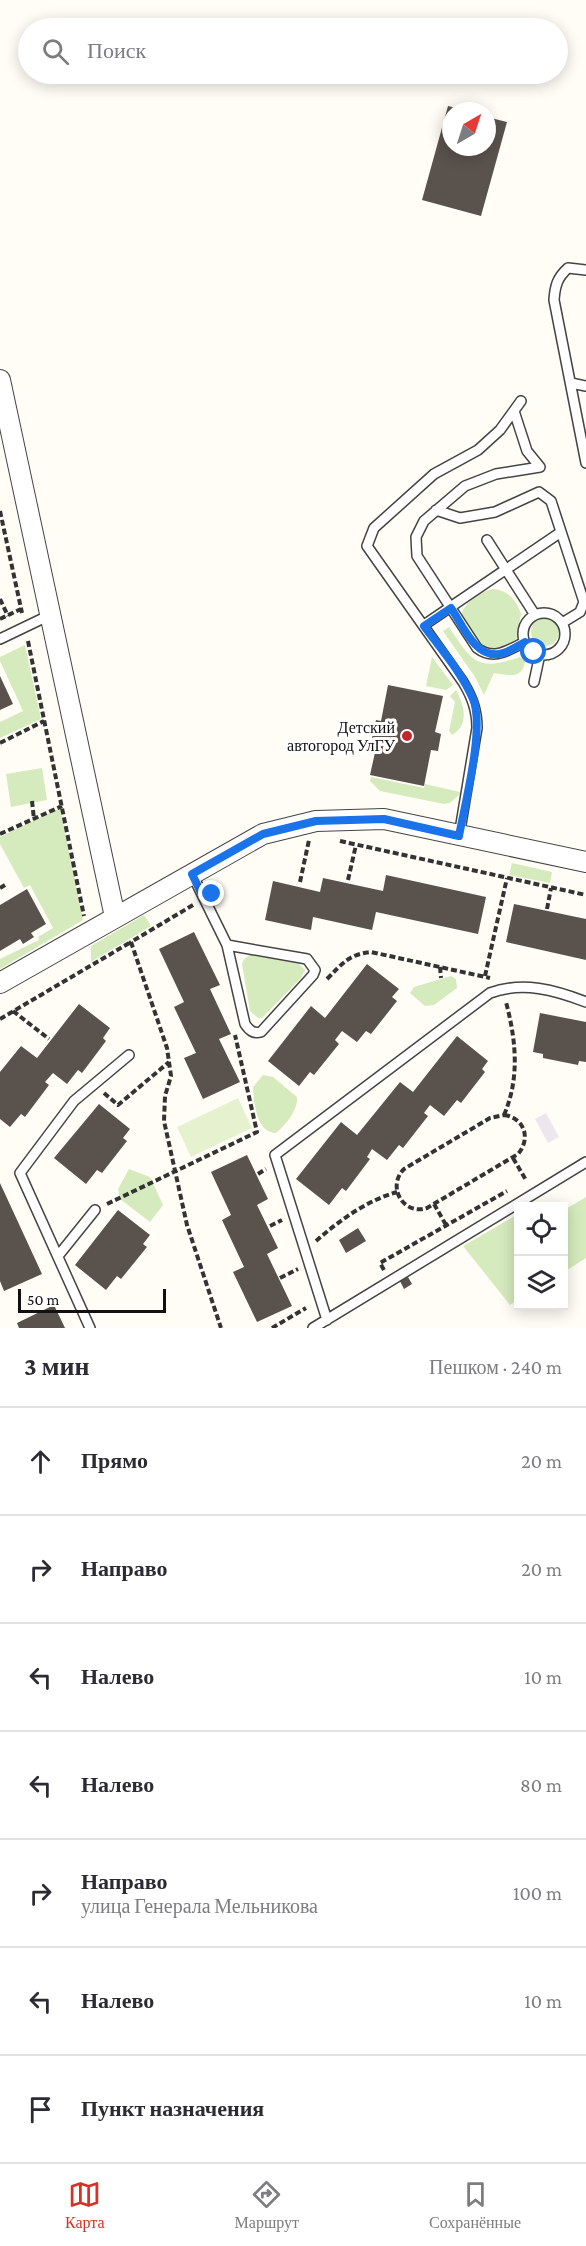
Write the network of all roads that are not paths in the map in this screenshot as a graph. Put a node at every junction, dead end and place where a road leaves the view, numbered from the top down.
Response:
1 (586, 270) edge
2 (0, 381) edge
3 (571, 383) junction
4 (586, 386) edge
5 (521, 401) dead end
6 (514, 411) junction
7 (4, 423) edge
8 (586, 463) edge
9 (436, 510) junction
10 (561, 532) junction
11 (487, 540) dead end
12 (506, 570) junction
13 (451, 608) junction
14 (50, 615) junction
15 (534, 615) junction
16 (562, 623) junction
17 (424, 626) junction
18 (0, 639) edge
19 (525, 642) junction
20 (540, 654) junction
21 (534, 682) dead end
22 (459, 836) junction
23 (586, 862) edge
24 (192, 874) junction
25 (115, 916) junction
26 (227, 945) junction
27 (0, 983) edge
28 (586, 1002) edge
29 (129, 1055) dead end
30 (586, 1161) edge
31 (95, 1210) road end
32 (58, 1256) junction
33 (327, 1320) junction
34 (90, 1328) edge
35 (313, 1328) edge

1 - 3 lane
2 - 7 street
3 - 4 lane
3 - 8 lane
5 - 6 lane
6 - 9 lane
6 - 17 lane
7 - 14 street
9 - 10 lane
9 - 13 lane
10 - 12 lane
10 - 16 lane
11 - 12 lane
12 - 13 lane
12 - 15 lane
13 - 17 lane
13 - 19 lane
14 - 18 lane
14 - 25 street
15 - 16 lane
15 - 19 lane
16 - 20 lane
17 - 22 lane
19 - 20 lane
20 - 21 lane
22 - 23 street
22 - 24 street
24 - 25 street
24 - 26 lane
25 - 27 street
26 - 26 lane
28 - 33 lane
29 - 32 lane
30 - 33 lane
31 - 32 lane
32 - 34 lane
33 - 35 lane

